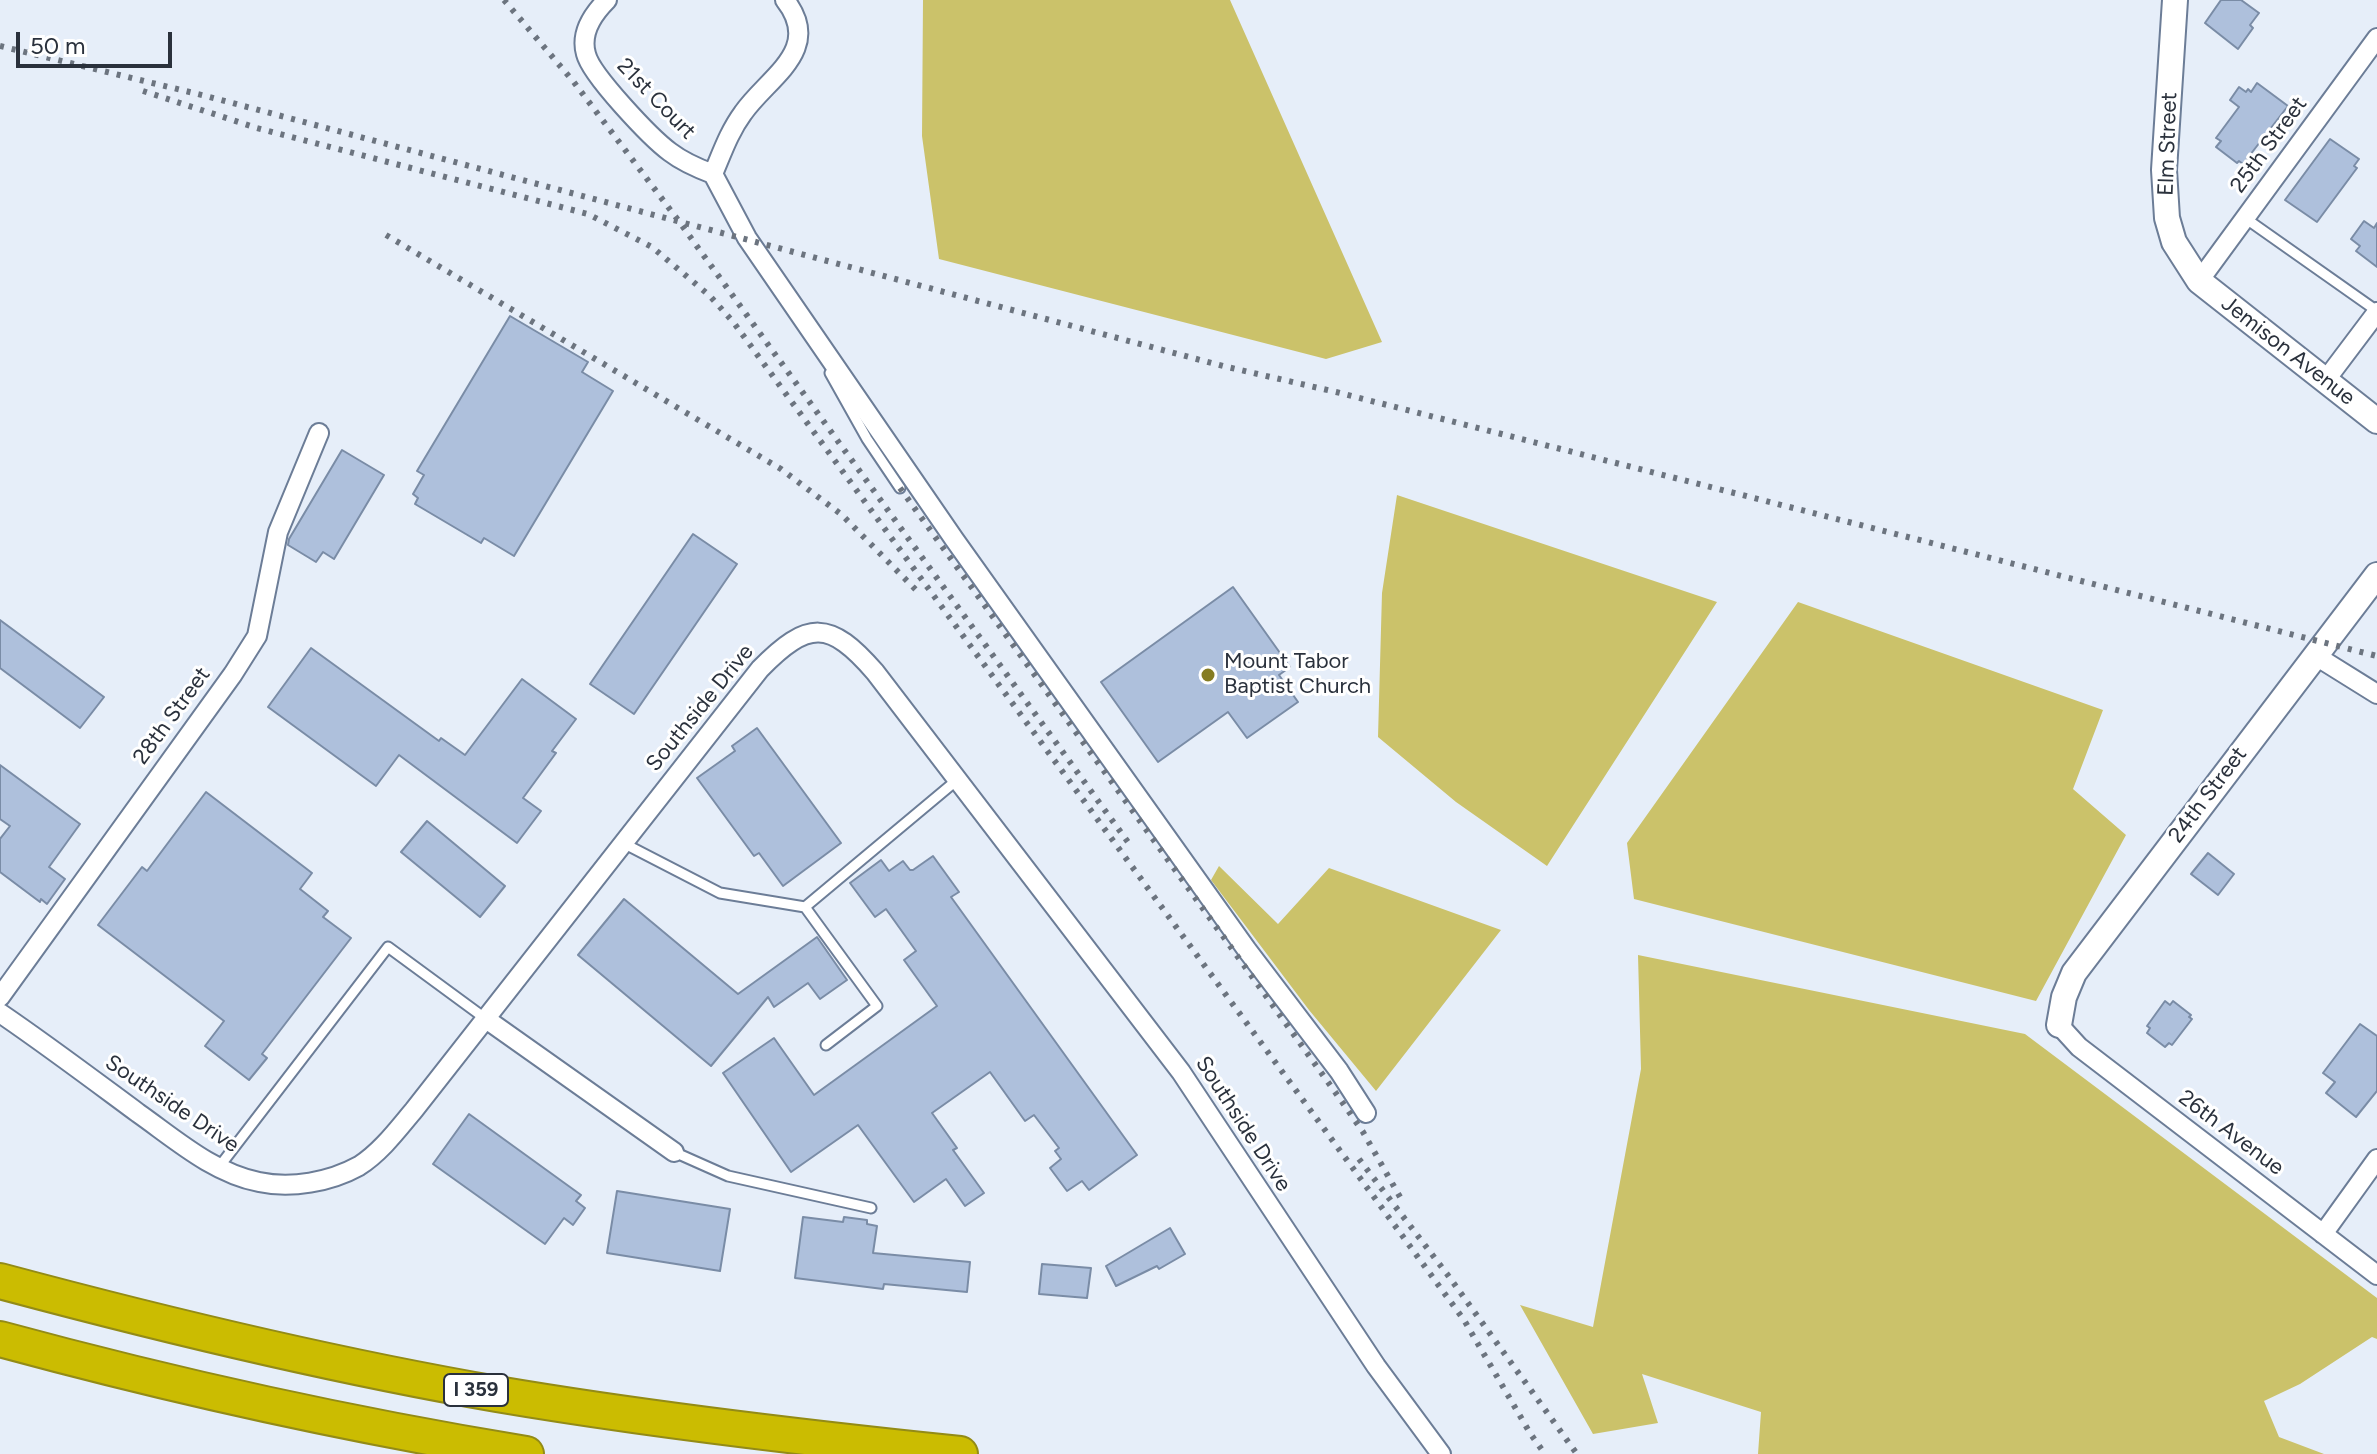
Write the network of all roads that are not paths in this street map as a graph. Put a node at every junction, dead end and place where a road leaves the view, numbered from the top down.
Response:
1 (607, 0) edge
2 (785, 0) edge
3 (2175, 0) edge
4 (2377, 38) edge
5 (713, 174) junction
6 (2245, 218) junction
7 (2199, 281) junction
8 (795, 310) junction
9 (2377, 312) edge
10 (2325, 381) junction
11 (2377, 421) edge
12 (319, 433) dead end
13 (900, 488) dead end
14 (2377, 575) edge
15 (2316, 656) junction
16 (2377, 694) edge
17 (957, 780) junction
18 (623, 843) junction
19 (805, 907) junction
20 (0, 997) edge
21 (0, 1013) edge
22 (486, 1019) junction
23 (2059, 1025) joint
24 (826, 1045) dead end
25 (1366, 1113) dead end
26 (674, 1152) joint
27 (2377, 1159) edge
28 (219, 1167) junction
29 (871, 1208) dead end
30 (2323, 1234) junction
31 (2377, 1275) edge
32 (0, 1281) edge
33 (0, 1339) edge
34 (526, 1454) edge
35 (960, 1454) edge
36 (1441, 1454) edge

1 - 5 street, 21st Court
2 - 5 street
3 - 7 street, Elm Street
4 - 6 street, 25th Street
5 - 8 street
6 - 7 street, 25th Street
6 - 9 lane
7 - 10 street, Jemison Avenue
8 - 13 lane
8 - 25 street
9 - 10 street
10 - 11 street, Jemison Avenue
12 - 20 street, 28th Street
14 - 15 street, 24th Street
15 - 16 street
15 - 23 street, 24th Street
17 - 18 street, Southside Drive
17 - 19 lane
17 - 36 street, Southside Drive
18 - 19 lane
18 - 22 street, Southside Drive
19 - 24 lane
21 - 28 street, Southside Drive
22 - 26 street
22 - 28 street, Southside Drive
22 - 28 lane
23 - 30 street, 26th Avenue
26 - 29 lane
27 - 30 street
30 - 31 street, 26th Avenue
32 - 35 highway, I 359
33 - 34 highway, I 359

